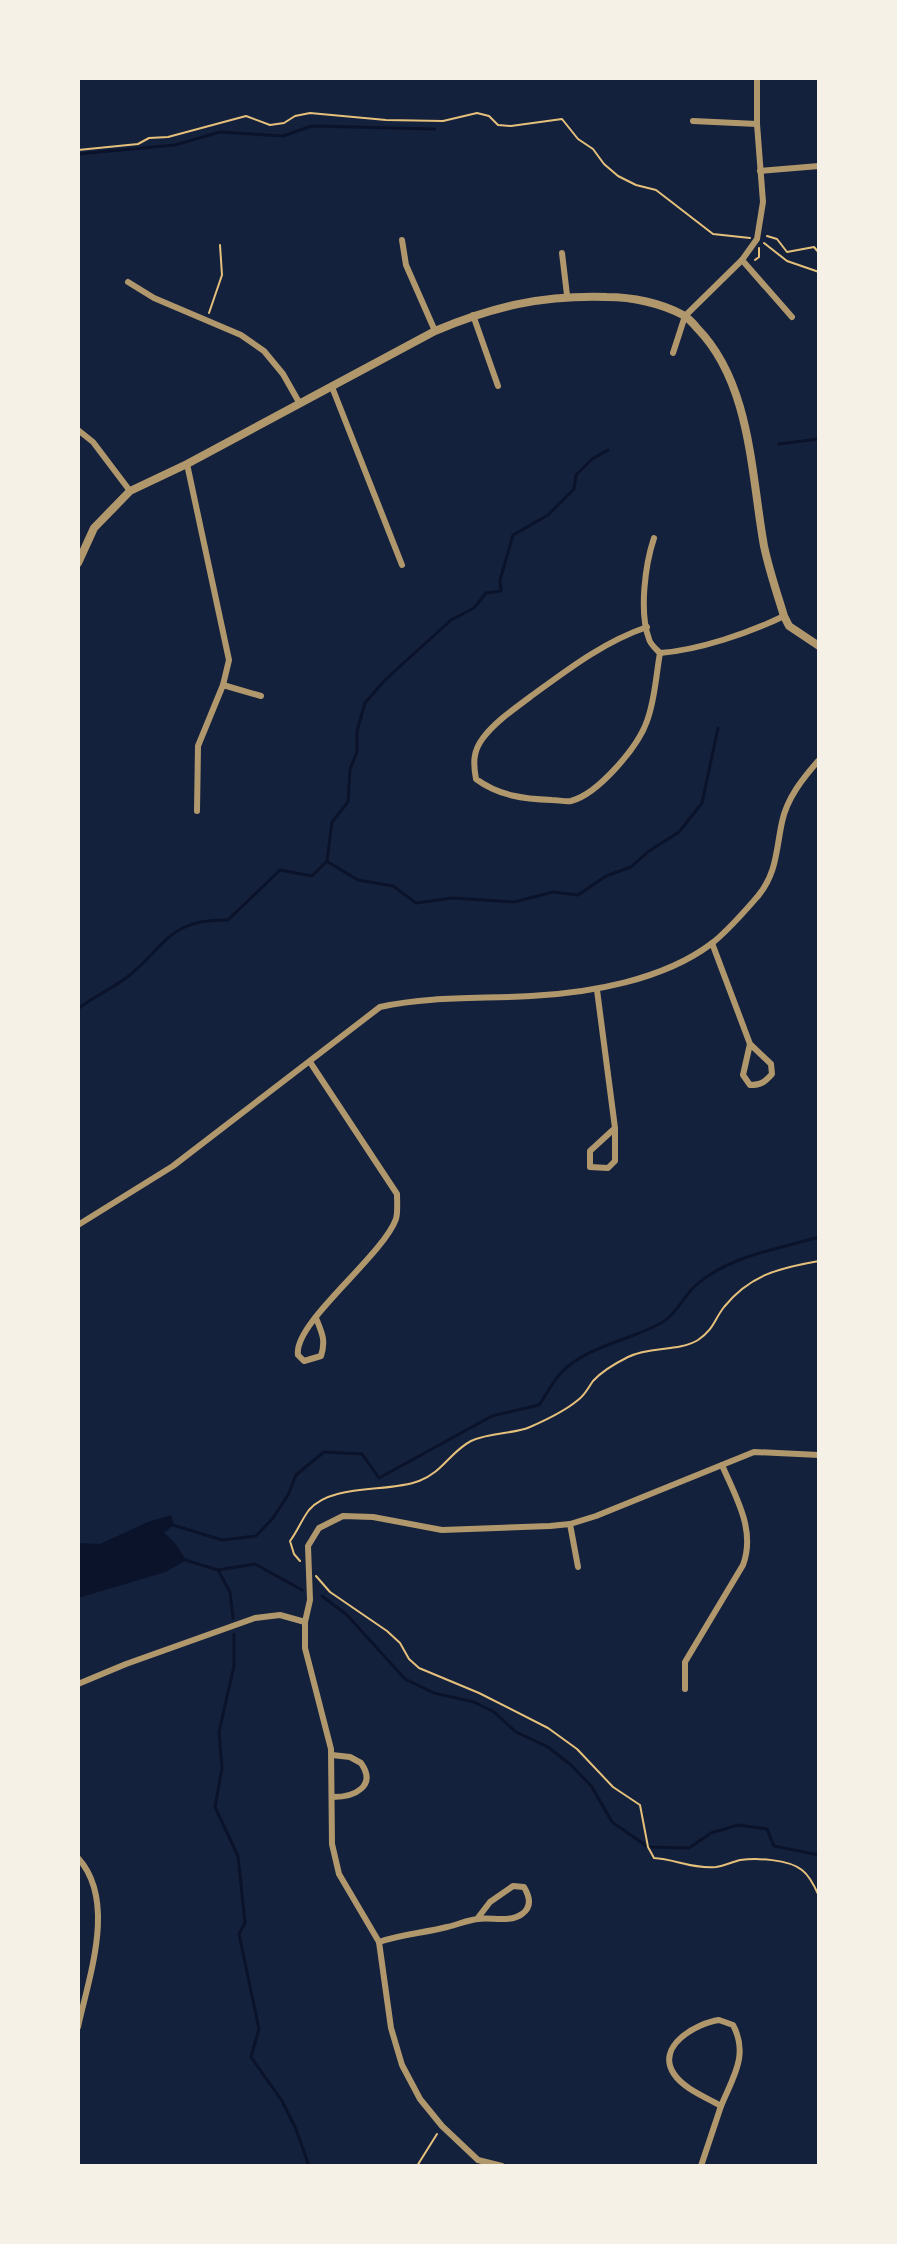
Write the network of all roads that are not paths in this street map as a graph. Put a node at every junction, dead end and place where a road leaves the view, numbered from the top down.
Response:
1 (757, 78) edge
2 (693, 121) dead end
3 (757, 124) junction
4 (819, 166) edge
5 (760, 171) junction
6 (402, 240) dead end
7 (562, 253) dead end
8 (742, 260) junction
9 (128, 282) dead end
10 (567, 295) junction
11 (473, 315) junction
12 (685, 316) junction
13 (792, 317) dead end
14 (435, 331) junction
15 (673, 353) dead end
16 (498, 386) dead end
17 (332, 387) junction
18 (300, 404) junction
19 (78, 430) edge
20 (187, 464) junction
21 (130, 491) junction
22 (654, 538) dead end
23 (78, 563) edge
24 (402, 565) dead end
25 (784, 616) junction
26 (647, 627) junction
27 (819, 646) edge
28 (660, 653) junction
29 (223, 685) junction
30 (261, 696) dead end
31 (819, 760) edge
32 (197, 811) dead end
33 (712, 943) junction
34 (597, 990) junction
35 (750, 1044) junction
36 (310, 1062) junction
37 (615, 1128) junction
38 (78, 1225) edge
39 (316, 1318) junction
40 (819, 1455) edge
41 (722, 1465) junction
42 (570, 1524) junction
43 (578, 1567) dead end
44 (305, 1622) junction
45 (78, 1684) edge
46 (685, 1689) dead end
47 (332, 1755) junction
48 (333, 1797) junction
49 (78, 1858) edge
50 (477, 1919) junction
51 (379, 1942) junction
52 (80, 2005) edge
53 (78, 2027) edge
54 (721, 2106) junction
55 (502, 2166) edge
56 (701, 2166) edge

1 - 3 street
2 - 3 street
3 - 5 street
4 - 5 street
5 - 8 street
6 - 14 street
7 - 10 street
8 - 12 street
8 - 13 street
9 - 18 street
10 - 11 street
10 - 12 street
11 - 14 street
11 - 16 street
12 - 15 street
12 - 25 street
14 - 17 street
17 - 18 street
17 - 24 street
18 - 20 street
19 - 21 street
20 - 21 street
20 - 29 street
21 - 23 street
22 - 26 street
25 - 27 street
25 - 28 street
26 - 28 street
26 - 28 street
29 - 30 street
29 - 32 street
31 - 33 street
33 - 34 street
33 - 35 street
34 - 36 street
34 - 37 street
35 - 35 street
36 - 38 street
36 - 39 street
37 - 37 street
39 - 39 street
40 - 41 street
41 - 42 street
41 - 46 street
42 - 43 street
42 - 44 street
44 - 45 street
44 - 47 street
47 - 48 street
47 - 48 street
48 - 51 street
49 - 52 street
50 - 50 street
50 - 51 street
51 - 55 street
52 - 53 street
54 - 54 street
54 - 56 street

